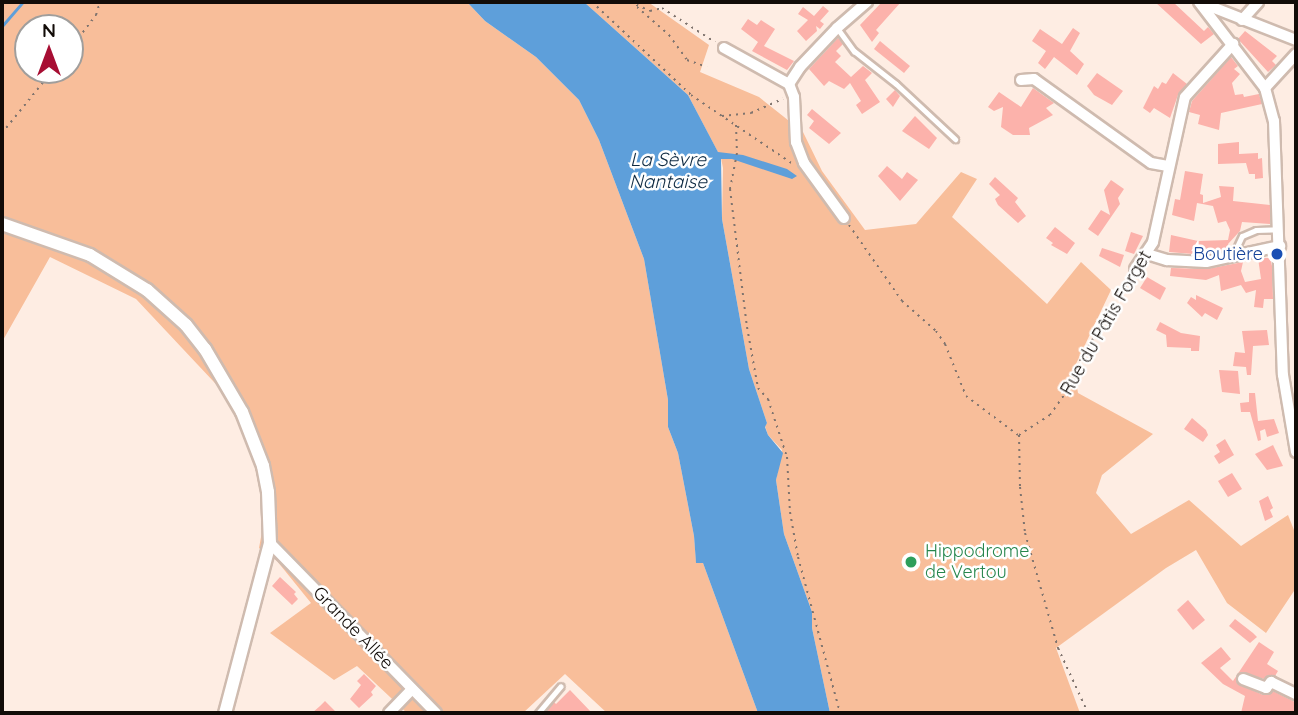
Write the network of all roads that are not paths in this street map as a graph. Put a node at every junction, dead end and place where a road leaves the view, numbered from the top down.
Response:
1 (867, 2) edge
2 (1258, 2) edge
3 (1201, 4) edge
4 (1242, 20) junction
5 (837, 28) junction
6 (1296, 40) edge
7 (1233, 44) junction
8 (724, 48) road end
9 (1296, 54) edge
10 (1021, 80) dead end
11 (789, 84) junction
12 (1265, 88) junction
13 (955, 139) dead end
14 (1168, 166) junction
15 (844, 218) road end
16 (2, 224) edge
17 (1280, 229) junction
18 (1280, 246) junction
19 (1147, 254) junction
20 (1233, 255) junction
21 (1135, 270) road end
22 (1296, 452) edge
23 (270, 543) junction
24 (1243, 679) dead end
25 (561, 685) dead end
26 (412, 689) junction
27 (1296, 694) edge
28 (225, 713) edge
29 (389, 713) edge
30 (436, 713) edge
31 (538, 713) edge

1 - 5 street
2 - 4 street
3 - 4 street
3 - 7 street
4 - 6 street
5 - 11 street
5 - 13 lane
7 - 12 street
7 - 14 street, Rue du Pâtis Forget
8 - 11 street
9 - 12 street
10 - 14 street
11 - 15 street
12 - 17 street
14 - 19 street, Rue du Pâtis Forget
16 - 23 street
17 - 18 street
17 - 20 lane
18 - 20 street
18 - 22 street
19 - 20 street
19 - 21 street, Rue du Pâtis Forget
23 - 26 street, Grande Allée
23 - 28 street
24 - 27 street
25 - 31 lane
26 - 29 street
26 - 30 street, Grande Allée

